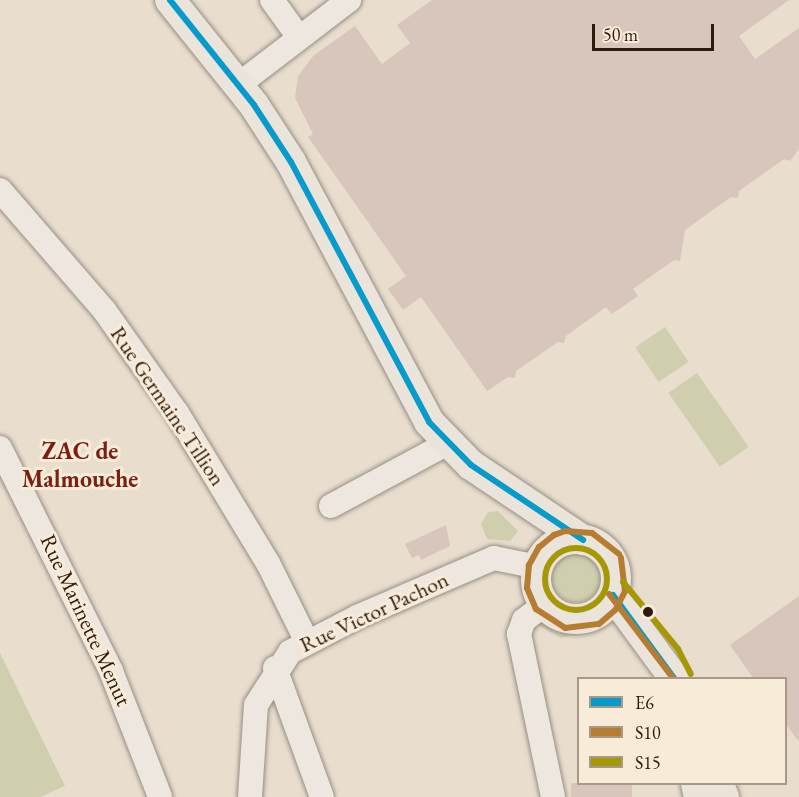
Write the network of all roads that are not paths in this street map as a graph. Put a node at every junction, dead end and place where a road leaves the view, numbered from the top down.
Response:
1 (170, 0) edge
2 (272, 0) edge
3 (349, 0) edge
4 (298, 36) junction
5 (238, 86) junction
6 (0, 190) edge
7 (448, 443) junction
8 (0, 448) edge
9 (510, 493) junction
10 (331, 506) dead end
11 (583, 540) junction
12 (542, 560) junction
13 (544, 604) junction
14 (604, 605) junction
15 (307, 642) junction
16 (275, 668) junction
17 (660, 677) edge
18 (673, 677) edge
19 (160, 797) edge
20 (250, 797) edge
21 (322, 797) edge
22 (552, 797) edge

1 - 5 main road
2 - 4 street
3 - 4 street
4 - 5 street
5 - 7 main road
6 - 15 street, Rue Germaine Tillion
7 - 9 main road
7 - 10 street
8 - 19 street, Rue Marinette Menut
9 - 11 main road
9 - 12 main road
11 - 12 main road
11 - 14 main road
12 - 13 main road
12 - 15 street, Rue Victor Pachon
13 - 14 main road
13 - 22 street
14 - 17 main road
14 - 18 main road
15 - 16 street, Rue Victor Pachon
16 - 20 street, Rue Victor Pachon
16 - 21 street

